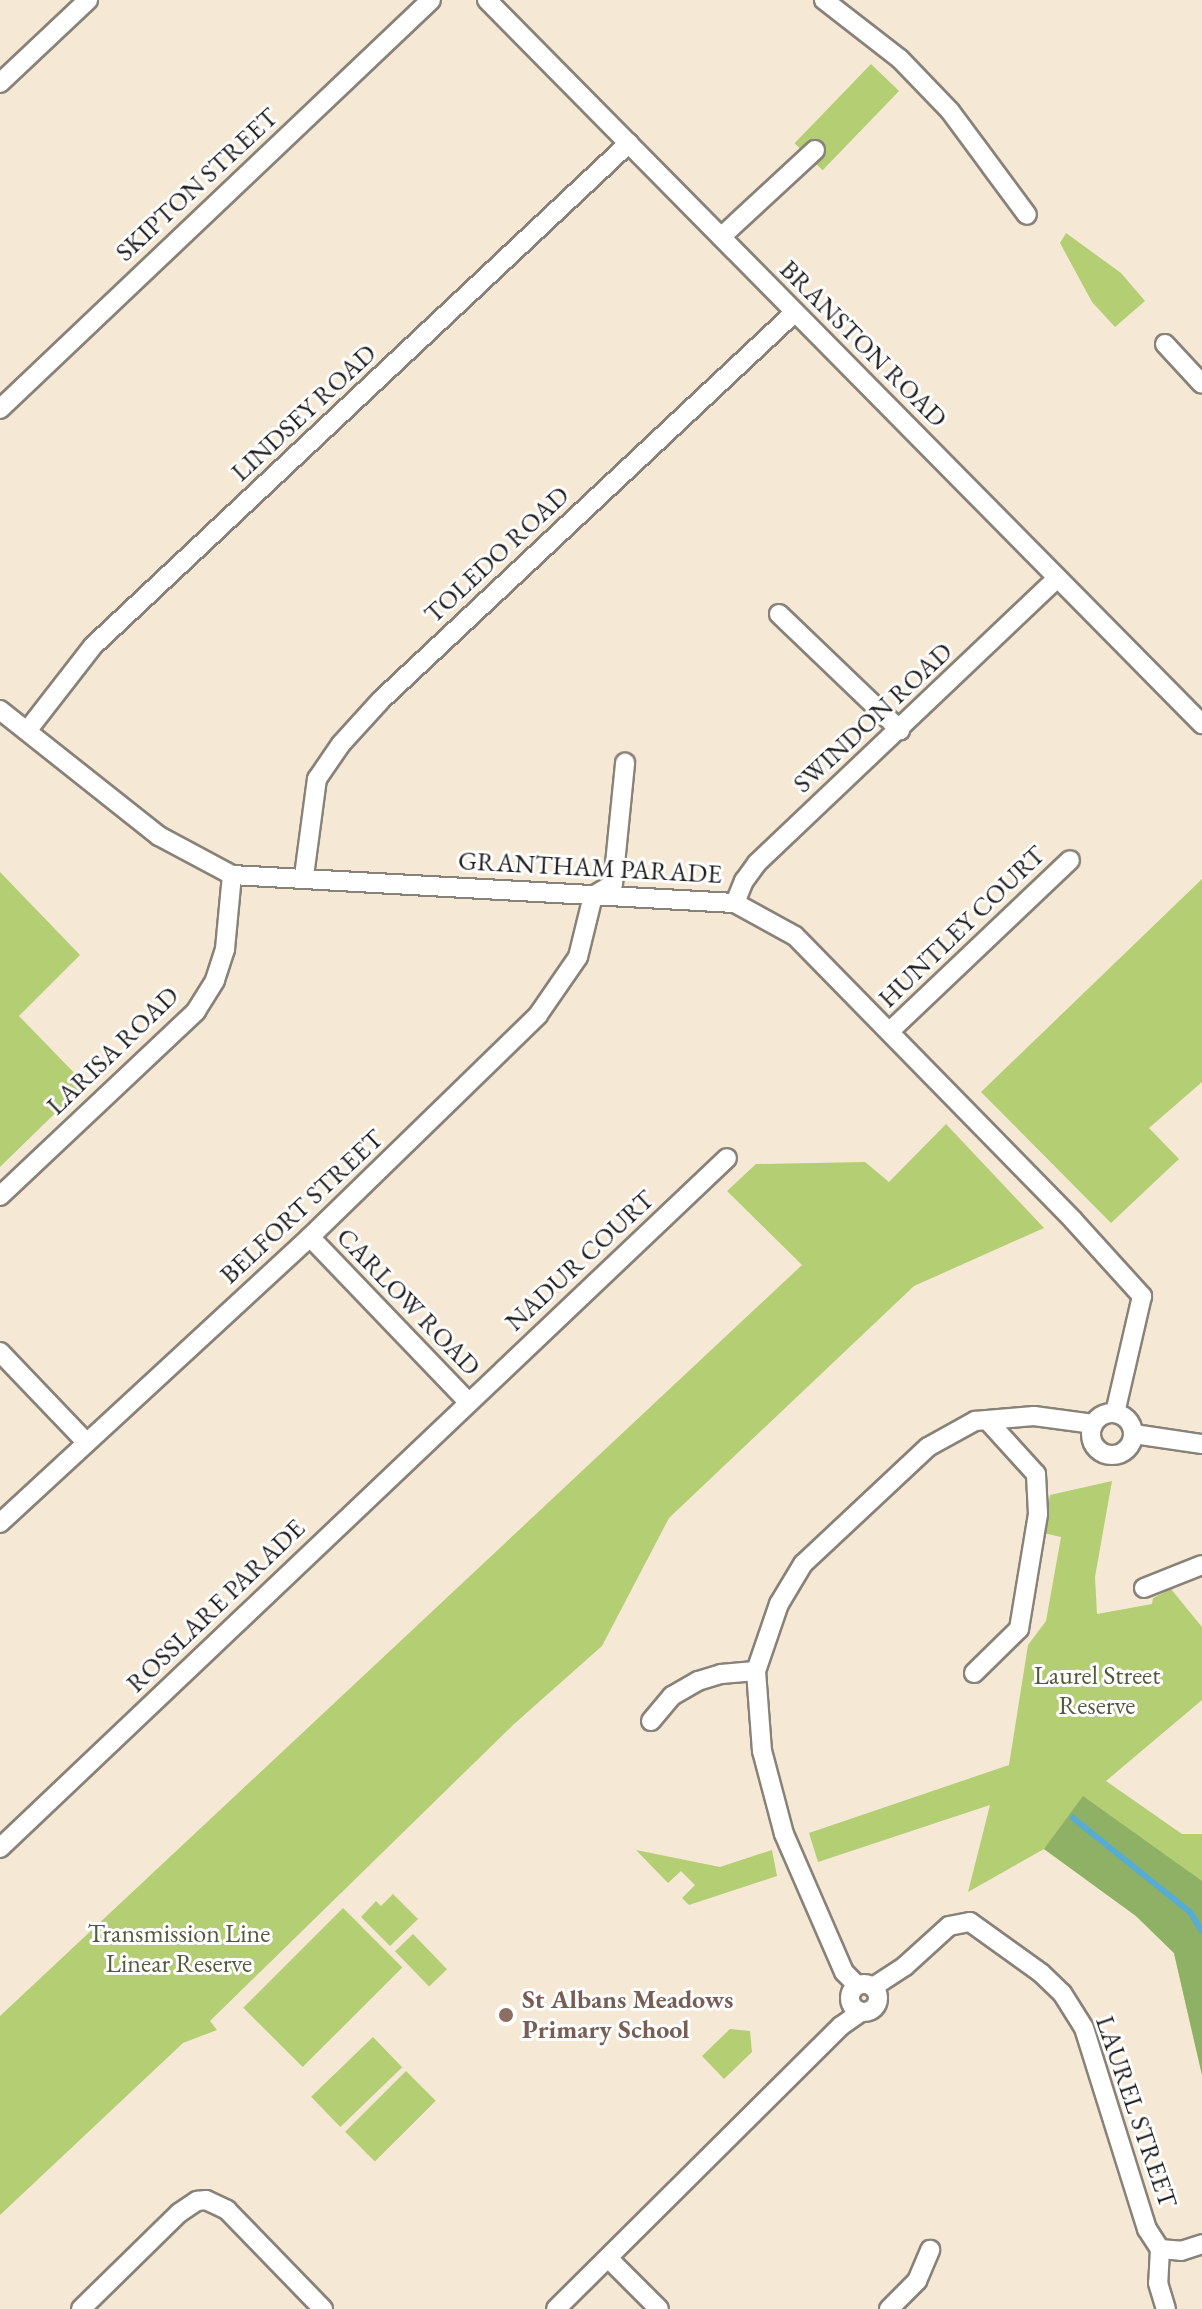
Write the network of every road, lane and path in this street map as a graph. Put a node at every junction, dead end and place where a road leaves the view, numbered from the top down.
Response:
1 (88, 0) edge
2 (431, 0) edge
3 (487, 0) edge
4 (824, 0) edge
5 (0, 83) edge
6 (629, 143) junction
7 (815, 150) dead end
8 (1027, 215) dead end
9 (721, 237) junction
10 (795, 312) junction
11 (1165, 344) dead end
12 (1196, 363) edge
13 (1202, 384) edge
14 (0, 409) edge
15 (1057, 578) junction
16 (779, 614) dead end
17 (0, 710) edge
18 (1202, 724) edge
19 (900, 730) junction
20 (27, 731) junction
21 (625, 763) dead end
22 (1070, 860) dead end
23 (232, 875) junction
24 (304, 876) junction
25 (593, 896) junction
26 (735, 903) junction
27 (890, 1031) junction
28 (727, 1158) dead end
29 (0, 1196) edge
30 (310, 1237) junction
31 (0, 1352) edge
32 (468, 1402) junction
33 (1115, 1413) junction
34 (987, 1420) junction
35 (1093, 1424) junction
36 (1134, 1434) junction
37 (86, 1442) junction
38 (1202, 1444) edge
39 (0, 1523) edge
40 (1202, 1565) edge
41 (1144, 1588) dead end
42 (756, 1671) junction
43 (974, 1673) dead end
44 (651, 1721) dead end
45 (0, 1848) edge
46 (860, 1996) junction
47 (1202, 2244) edge
48 (1160, 2249) junction
49 (930, 2250) dead end
50 (608, 2258) junction
51 (81, 2309) edge
52 (323, 2309) edge
53 (556, 2309) edge
54 (659, 2309) edge
55 (889, 2309) edge
56 (1166, 2309) edge

1 - 5 street
2 - 14 street, SKIPTON STREET
3 - 6 street, BRANSTON ROAD
4 - 8 street
6 - 9 street, BRANSTON ROAD
6 - 20 street, LINDSEY ROAD
7 - 9 street
9 - 10 street, BRANSTON ROAD
10 - 15 street, BRANSTON ROAD
10 - 24 street, TOLEDO ROAD
11 - 12 street
12 - 13 street
15 - 18 street, BRANSTON ROAD
15 - 19 street, SWINDON ROAD
16 - 19 street
17 - 20 street, GRANTHAM PARADE
19 - 26 street, SWINDON ROAD
20 - 23 street, GRANTHAM PARADE
21 - 25 street
22 - 27 street, HUNTLEY COURT
23 - 24 street, GRANTHAM PARADE
23 - 29 street, LARISA ROAD
24 - 25 street, GRANTHAM PARADE
25 - 26 street, GRANTHAM PARADE
25 - 30 street, BELFORT STREET
26 - 27 street, GRANTHAM PARADE
27 - 33 street, GRANTHAM PARADE
28 - 32 street, NADUR COURT
30 - 32 street, CARLOW ROAD
30 - 37 street, BELFORT STREET
31 - 37 street
32 - 45 street, ROSSLARE PARADE
33 - 35 street
33 - 36 street
34 - 35 street
34 - 42 street
34 - 43 street
35 - 36 street
36 - 38 street
37 - 39 street, BELFORT STREET
40 - 41 street
42 - 44 street
42 - 46 street
46 - 48 street, LAUREL STREET
46 - 50 street, LAUREL STREET
47 - 48 street, LAUREL STREET
48 - 56 street
49 - 55 street
50 - 53 street, LAUREL STREET
50 - 54 street
51 - 52 street

